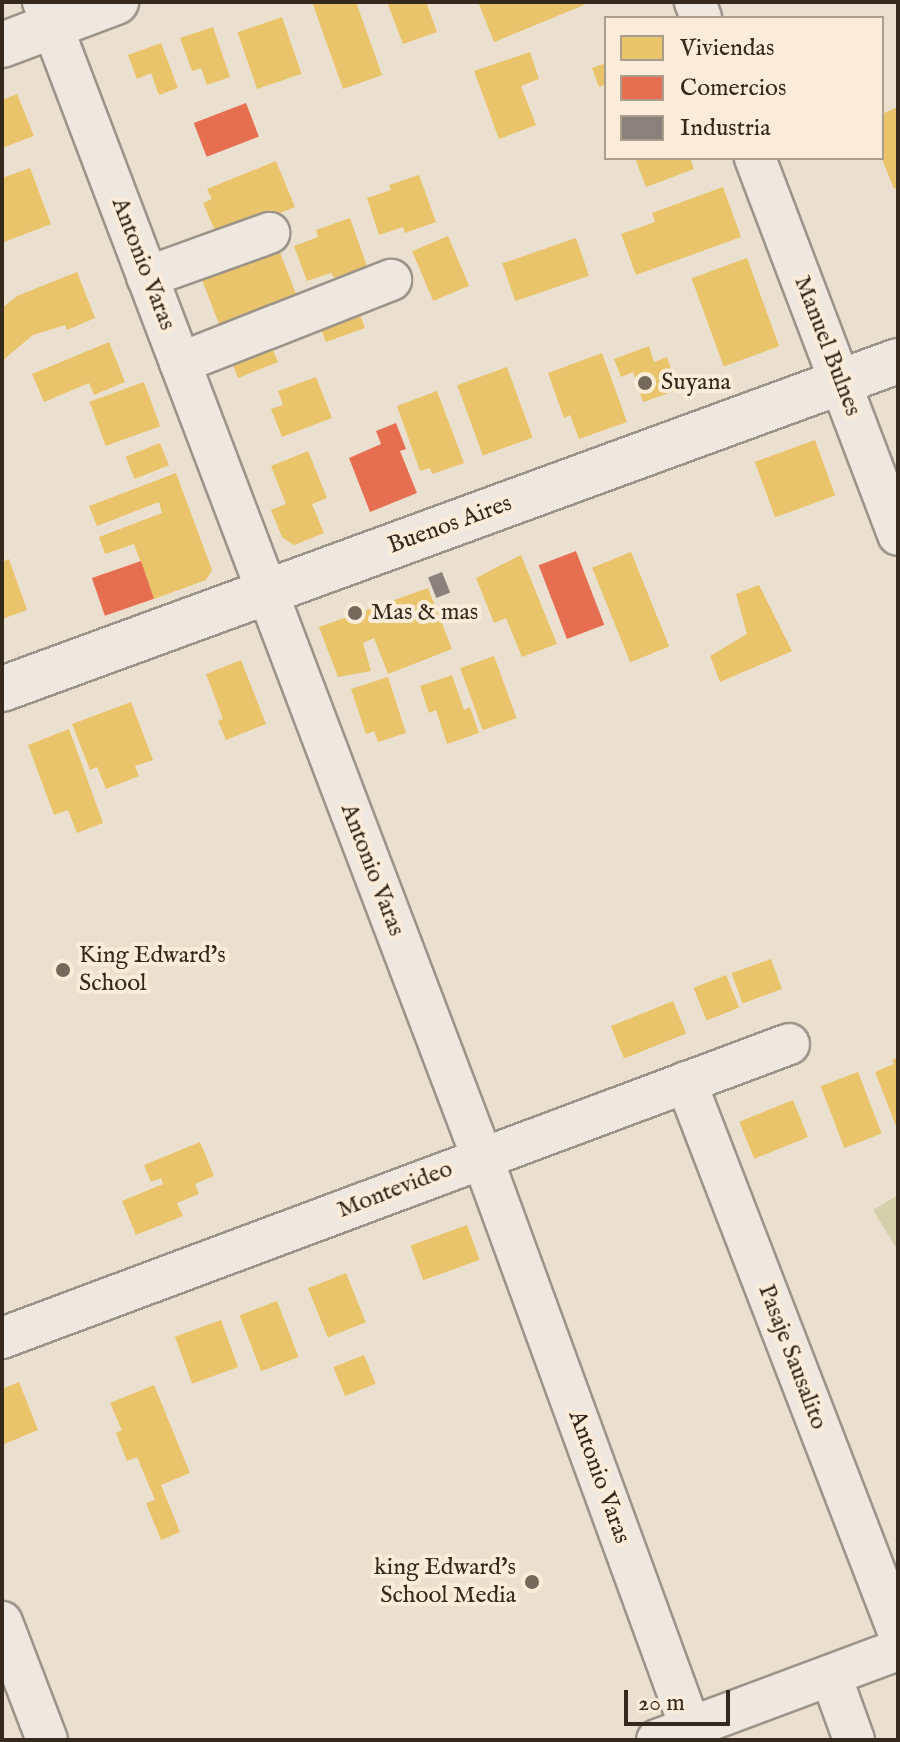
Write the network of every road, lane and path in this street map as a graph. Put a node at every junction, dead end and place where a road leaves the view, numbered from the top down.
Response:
1 (116, 2) edge
2 (48, 14) edge
3 (2, 45) edge
4 (756, 160) edge
5 (269, 233) dead end
6 (147, 277) junction
7 (391, 280) dead end
8 (898, 361) edge
9 (180, 363) junction
10 (840, 383) junction
11 (898, 535) edge
12 (267, 591) junction
13 (2, 689) edge
14 (789, 1044) dead end
15 (686, 1082) junction
16 (482, 1157) junction
17 (2, 1338) edge
18 (2, 1622) edge
19 (898, 1631) edge
20 (898, 1650) edge
21 (831, 1676) junction
22 (681, 1736) edge
23 (47, 1740) edge
24 (854, 1740) edge

1 - 2 street
2 - 3 street
2 - 6 street, Antonio Varas
4 - 10 street, Manuel Bulnes
5 - 6 street
6 - 9 street, Antonio Varas
7 - 9 street
8 - 10 street, Buenos Aires
9 - 12 street, Antonio Varas
10 - 11 street, Manuel Bulnes
10 - 12 street, Buenos Aires
12 - 13 street, Buenos Aires
12 - 16 street, Antonio Varas
14 - 15 street, Montevideo
15 - 16 street, Montevideo
15 - 19 street, Pasaje Sausalito
16 - 17 street, Montevideo
16 - 22 street, Antonio Varas
18 - 23 street
20 - 21 street
21 - 22 street
21 - 24 street

